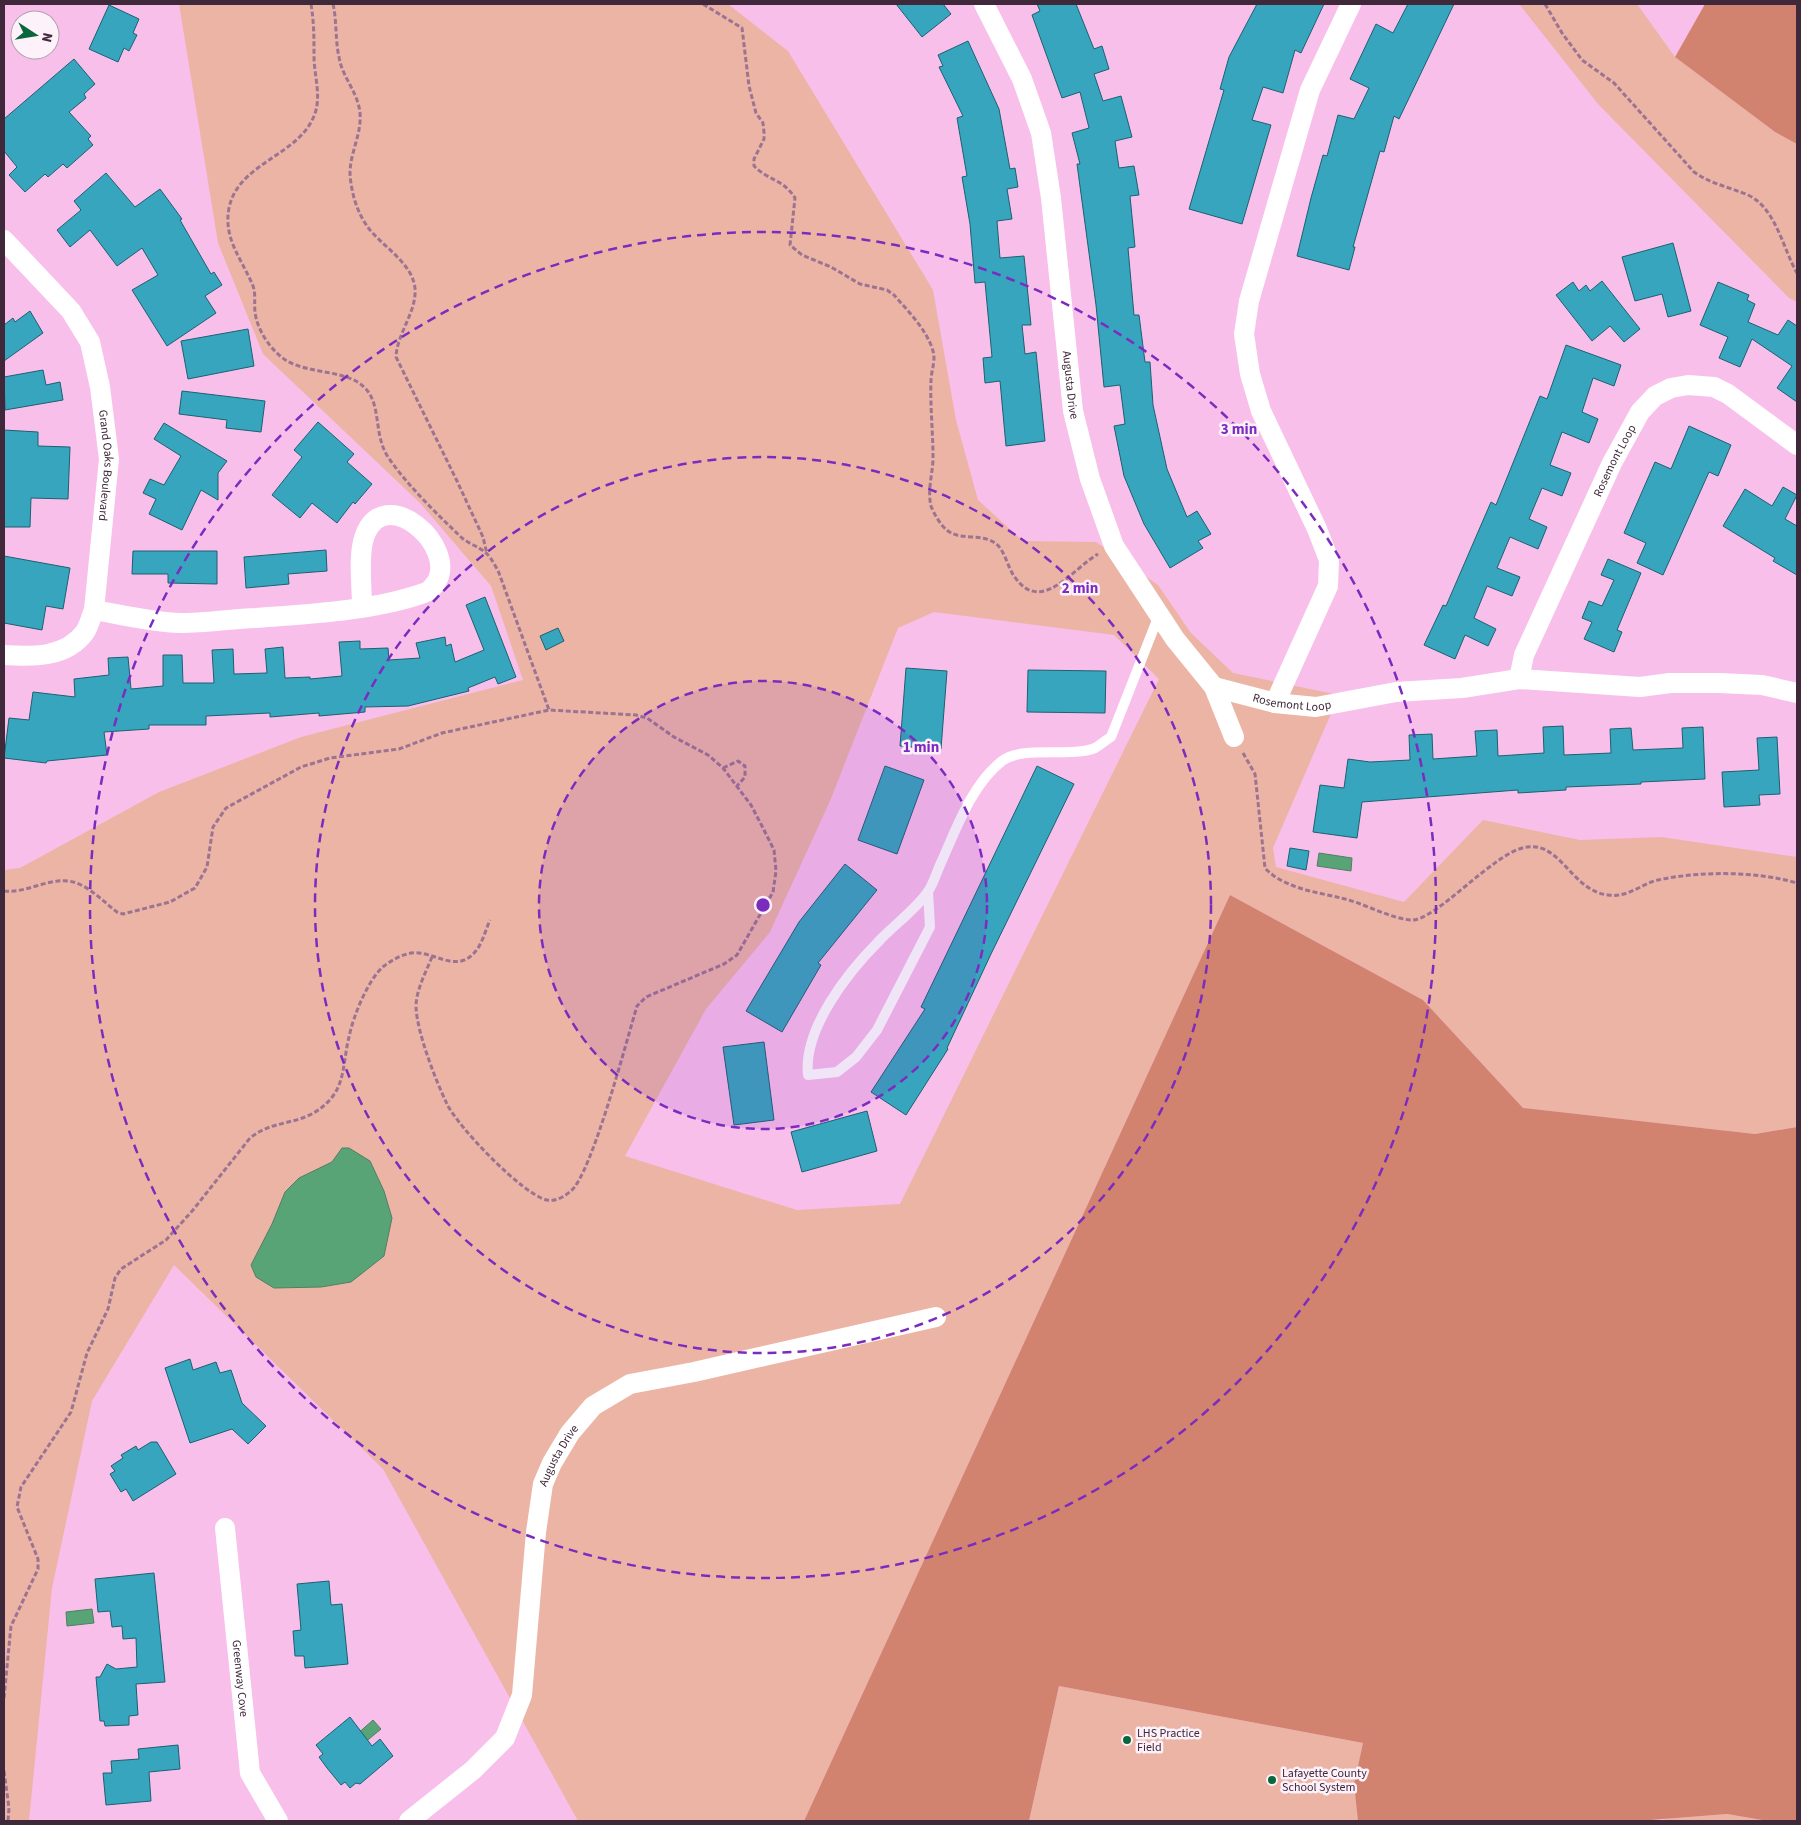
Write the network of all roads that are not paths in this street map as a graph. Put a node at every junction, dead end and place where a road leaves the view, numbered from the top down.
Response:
1 (984, 4) edge
2 (1351, 4) edge
3 (4, 240) edge
4 (1797, 445) edge
5 (362, 606) junction
6 (94, 610) junction
7 (1160, 615) junction
8 (4, 656) edge
9 (1519, 679) junction
10 (1214, 687) junction
11 (1797, 693) edge
12 (1275, 703) junction
13 (1234, 737) road end
14 (928, 892) junction
15 (936, 1317) dead end
16 (226, 1528) dead end
17 (278, 1821) edge
18 (409, 1821) edge

1 - 7 street, Augusta Drive
2 - 12 street
3 - 6 street, Grand Oaks Boulevard
4 - 9 street, Rosemont Loop
5 - 5 street
5 - 6 street
6 - 8 street, Grand Oaks Boulevard
7 - 10 street, Augusta Drive
7 - 14 lane
9 - 11 street, Rosemont Loop
9 - 12 street, Rosemont Loop
10 - 12 street, Rosemont Loop
10 - 13 street, Augusta Drive
14 - 14 lane
15 - 18 street, Augusta Drive
16 - 17 street, Greenway Cove

